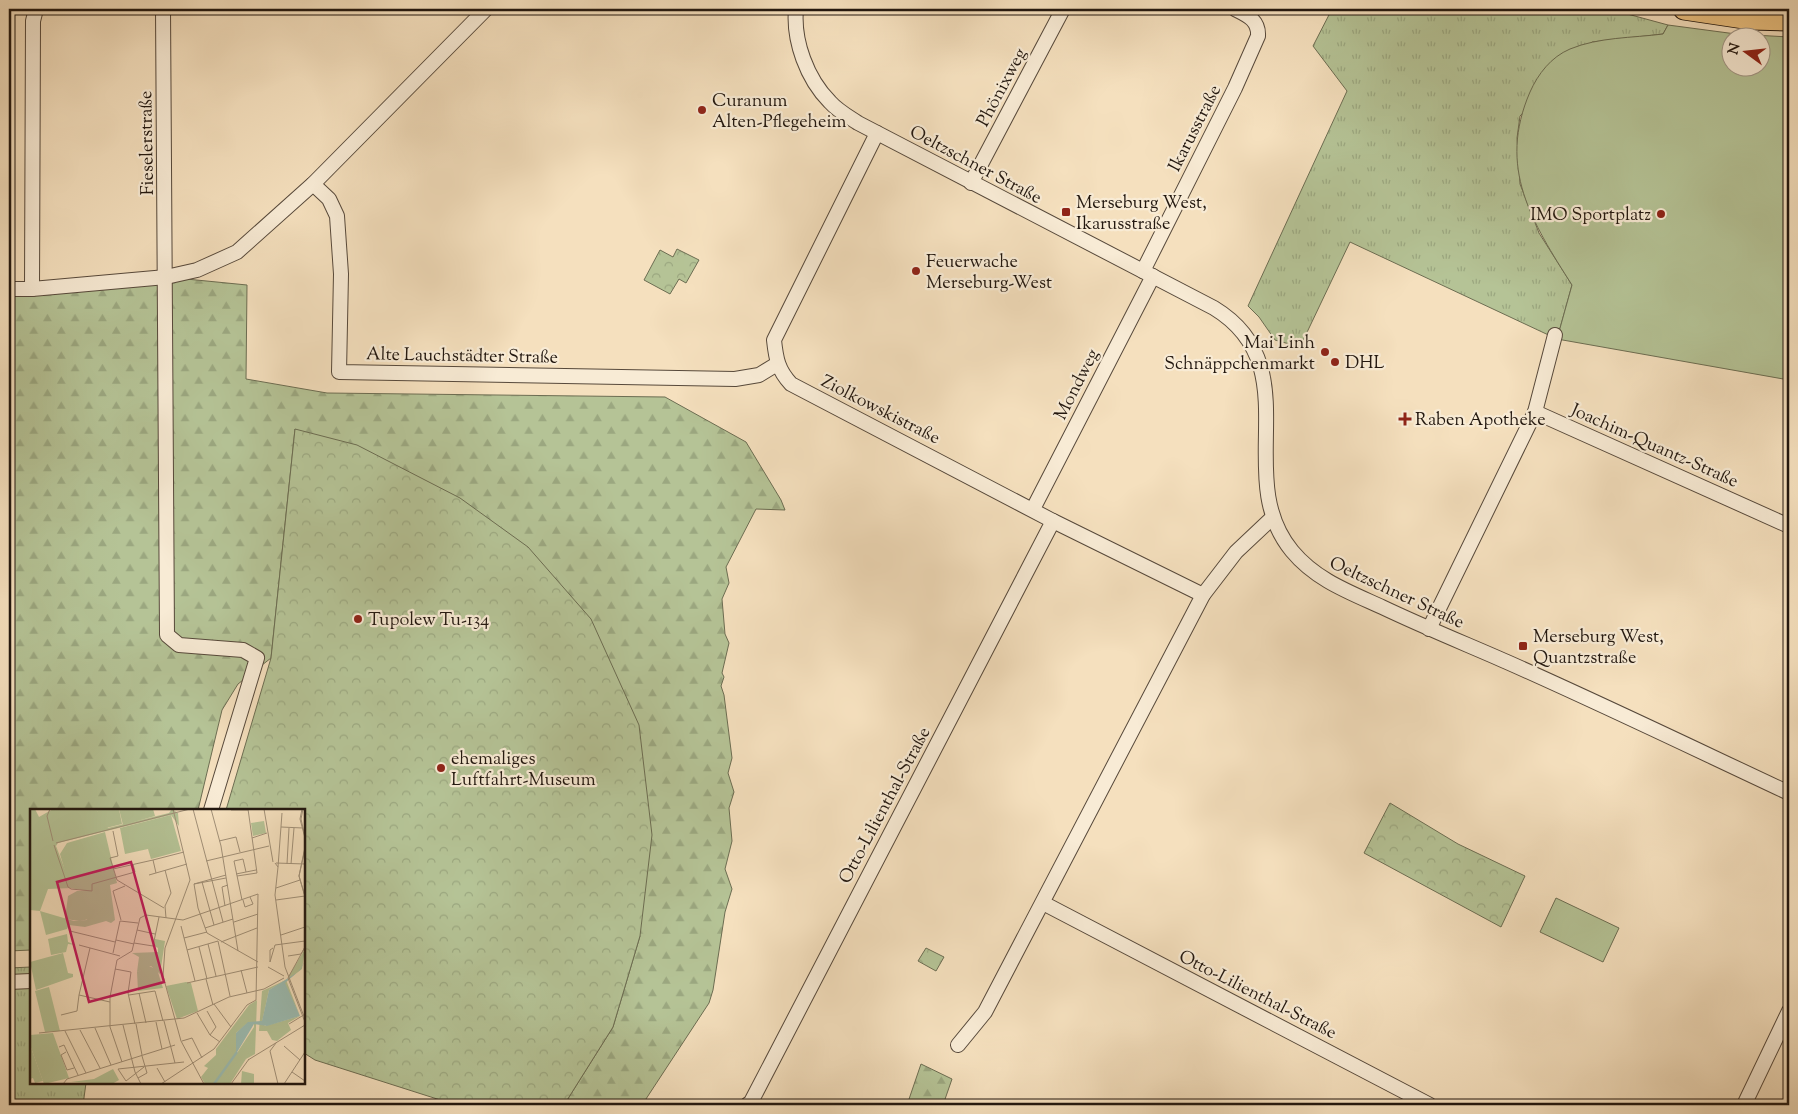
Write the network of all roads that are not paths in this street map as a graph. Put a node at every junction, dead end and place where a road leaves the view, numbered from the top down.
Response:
1 (36, 9) edge
2 (163, 9) edge
3 (796, 9) edge
4 (1063, 9) edge
5 (1235, 9) edge
6 (1684, 9) edge
7 (484, 10) edge
8 (1789, 20) edge
9 (877, 133) junction
10 (971, 183) junction
11 (313, 184) junction
12 (1148, 274) junction
13 (166, 277) junction
14 (9, 289) edge
15 (32, 289) junction
16 (1555, 335) dead end
17 (777, 364) junction
18 (1535, 412) junction
19 (1033, 509) junction
20 (1272, 518) junction
21 (1054, 521) junction
22 (1789, 526) edge
23 (1204, 595) junction
24 (1429, 629) junction
25 (1789, 793) edge
26 (211, 809) edge
27 (1043, 903) junction
28 (30, 981) edge
29 (9, 982) edge
30 (1789, 1012) edge
31 (958, 1045) dead end
32 (747, 1105) edge
33 (1430, 1105) edge
34 (1744, 1105) edge

1 - 15 street
2 - 13 street, Fieselerstraße
3 - 9 street, Oeltzschner Straße
4 - 10 street, Phönixweg
5 - 12 street, Ikarusstraße
6 - 8 main road
7 - 11 street
9 - 10 street, Oeltzschner Straße
9 - 17 street, Ziolkowskistraße
10 - 12 street, Oeltzschner Straße
11 - 13 street
11 - 17 street, Alte Lauchstädter Straße
12 - 19 street, Mondweg
12 - 20 street, Oeltzschner Straße
13 - 15 street
13 - 26 street, Fieselerstraße
14 - 15 street
16 - 18 street
17 - 19 street, Ziolkowskistraße
18 - 22 street, Joachim-Quantz-Straße
18 - 24 street
19 - 21 street, Ziolkowskistraße
20 - 23 street
20 - 24 street, Oeltzschner Straße
21 - 23 street, Ziolkowskistraße
21 - 32 street, Otto-Lilienthal-Straße
23 - 27 street
24 - 25 street, Oeltzschner Straße
27 - 31 street
27 - 33 street, Otto-Lilienthal-Straße
28 - 29 street
30 - 34 street

